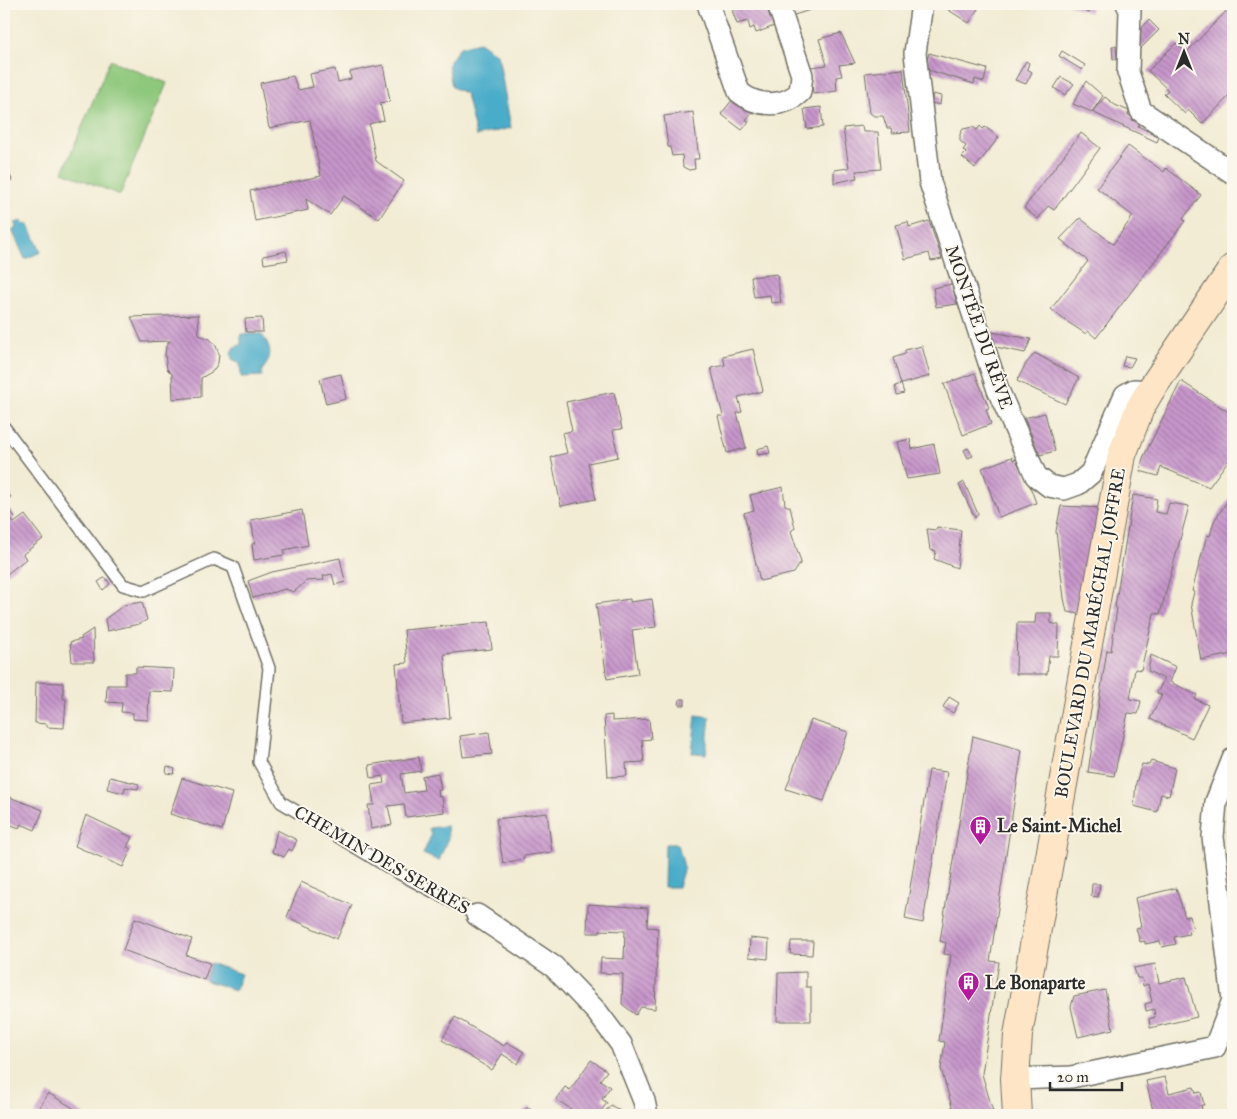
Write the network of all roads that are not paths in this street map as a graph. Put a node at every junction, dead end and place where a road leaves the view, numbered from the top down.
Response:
1 (708, 4) edge
2 (778, 4) edge
3 (922, 4) edge
4 (1132, 6) edge
5 (1233, 173) edge
6 (1233, 268) edge
7 (1150, 391) junction
8 (4, 427) edge
9 (1233, 759) edge
10 (477, 915) joint
11 (1014, 1079) junction
12 (647, 1115) edge
13 (1017, 1115) edge

1 - 2 street
3 - 7 street, MONTÉE DU RÊVE
4 - 5 street
6 - 7 main road, BOULEVARD DU MARÉCHAL JOFFRE
7 - 11 main road, BOULEVARD DU MARÉCHAL JOFFRE
8 - 10 lane, CHEMIN DES SERRES
9 - 11 street
10 - 12 street, CHEMIN DES SERRES
11 - 13 main road, BOULEVARD DU MARÉCHAL JOFFRE

